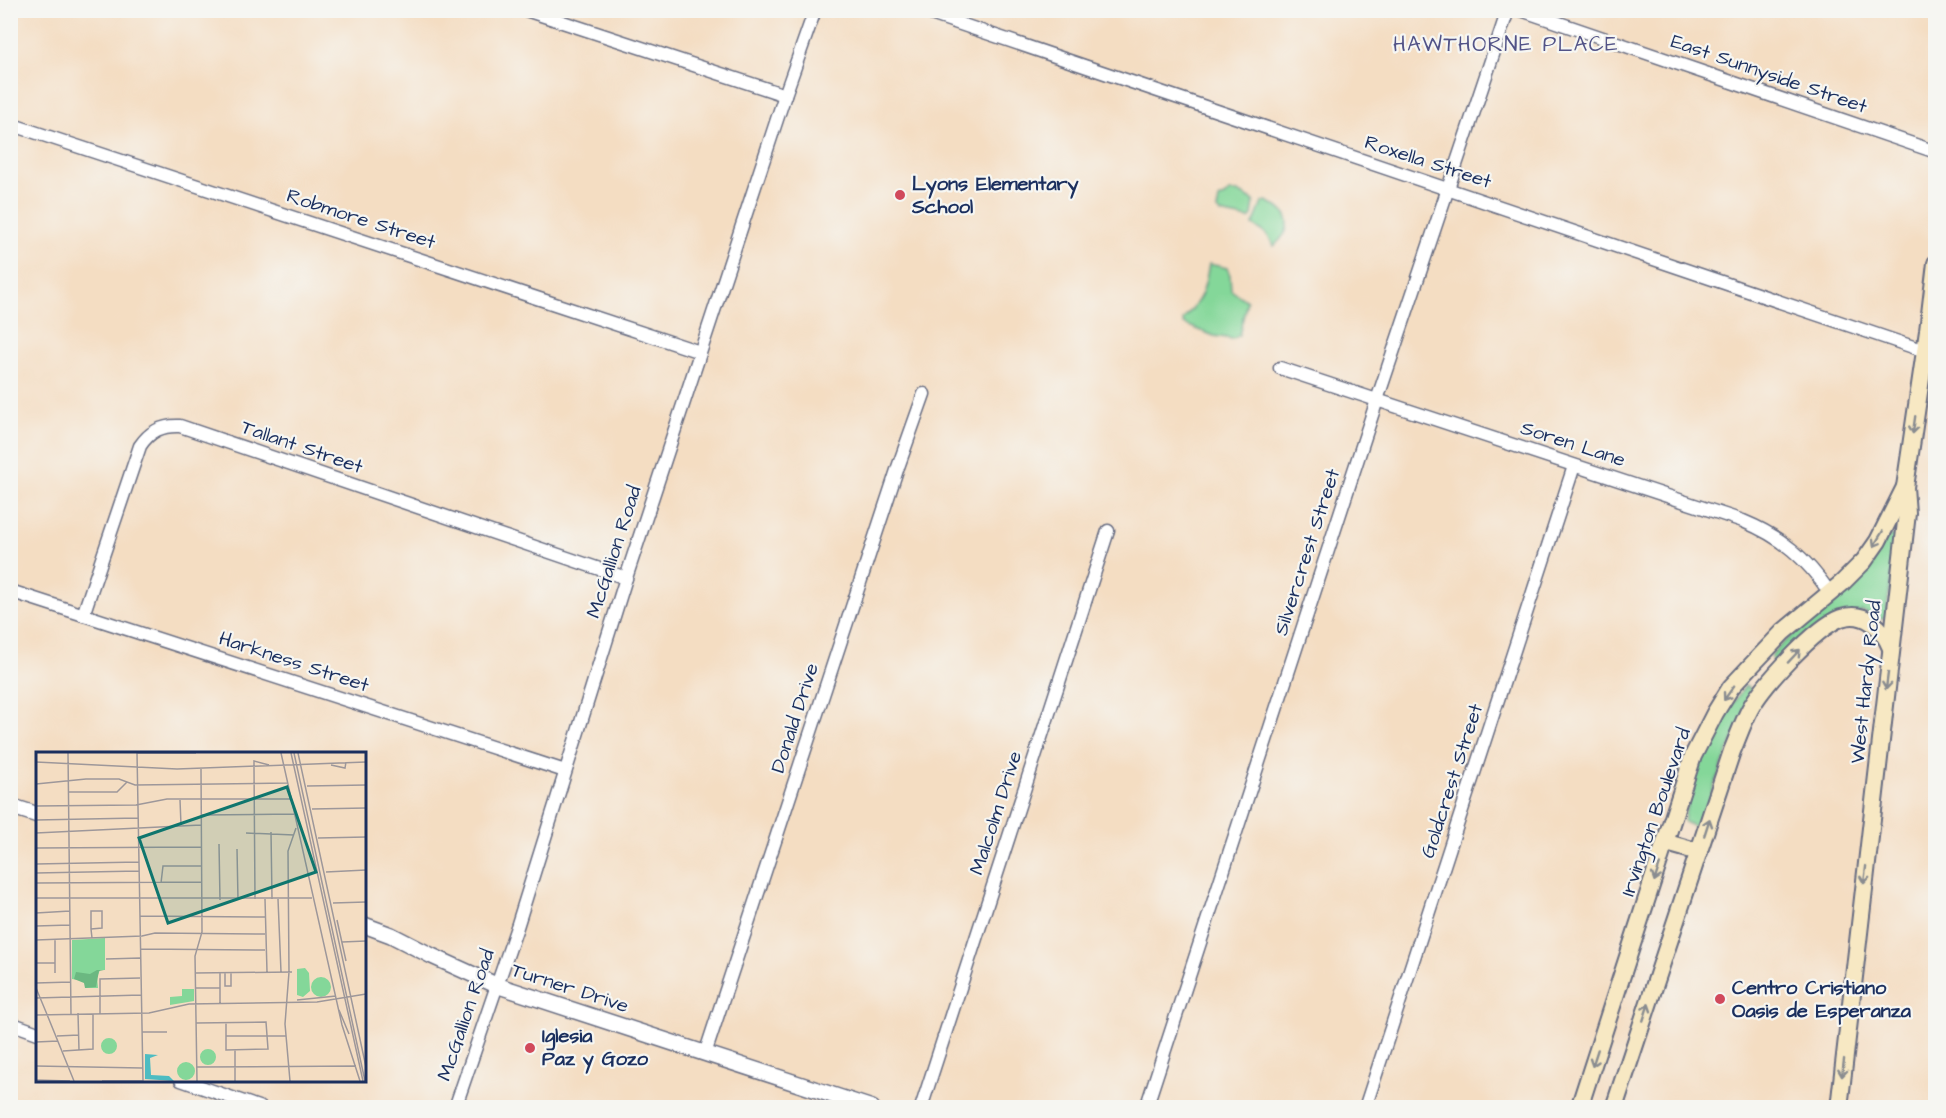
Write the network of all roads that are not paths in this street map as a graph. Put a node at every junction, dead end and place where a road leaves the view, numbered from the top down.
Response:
1 (526, 10) edge
2 (815, 10) edge
3 (919, 10) edge
4 (1508, 10) edge
5 (1521, 10) edge
6 (548, 14) edge
7 (785, 95) junction
8 (10, 124) edge
9 (1935, 152) edge
10 (1448, 189) junction
11 (1935, 263) edge
12 (1924, 351) junction
13 (700, 352) junction
14 (1280, 368) dead end
15 (924, 394) dead end
16 (1377, 400) junction
17 (1574, 466) junction
18 (1905, 487) junction
19 (1108, 531) dead end
20 (626, 578) junction
21 (10, 591) edge
22 (1830, 593) junction
23 (83, 615) junction
24 (1891, 648) junction
25 (1748, 669) junction
26 (1767, 686) junction
27 (565, 771) junction
28 (10, 806) edge
29 (36, 814) edge
30 (1666, 843) junction
31 (1699, 852) junction
32 (366, 926) edge
33 (496, 985) junction
34 (10, 1023) edge
35 (36, 1032) edge
36 (705, 1054) junction
37 (187, 1082) edge
38 (261, 1107) edge
39 (454, 1107) edge
40 (872, 1107) edge
41 (921, 1107) edge
42 (1146, 1107) edge
43 (1365, 1107) edge
44 (1579, 1107) edge
45 (1614, 1107) edge
46 (1839, 1107) edge

1 - 6 street
2 - 7 street, McGallion Road
3 - 10 street, Roxella Street
4 - 10 street, Silvercrest Street
5 - 9 street, East Sunnyside Street
6 - 7 street
7 - 13 street, McGallion Road
8 - 13 street, Robmore Street
10 - 12 street, Roxella Street
10 - 16 street, Silvercrest Street
11 - 12 main road, West Hardy Road
12 -> 18 main road, West Hardy Road
13 - 20 street, McGallion Road
14 - 16 street, Soren Lane
15 - 36 street, Donald Drive
16 - 17 street, Soren Lane
16 - 42 street, Silvercrest Street
17 - 22 street, Soren Lane
17 - 43 street, Goldcrest Street
18 -> 22 main road, Irvington Boulevard
18 - 24 main road, West Hardy Road
19 - 41 street, Malcolm Drive
20 - 23 street, Tallant Street
20 - 27 street, McGallion Road
21 - 23 street, Harkness Street
22 - 25 main road, Irvington Boulevard
23 - 27 street, Harkness Street
26 -> 24 main road
24 -> 46 main road, West Hardy Road
25 - 26 main road
25 -> 30 main road, Irvington Boulevard
31 -> 26 main road
27 - 33 street, McGallion Road
28 - 29 street
30 - 31 main road
30 -> 44 main road, Irvington Boulevard
45 -> 31 main road
32 - 33 street, Turner Drive
33 - 36 street, Turner Drive
33 - 39 street, McGallion Road
34 - 35 street
36 - 40 street, Turner Drive
37 - 38 street

